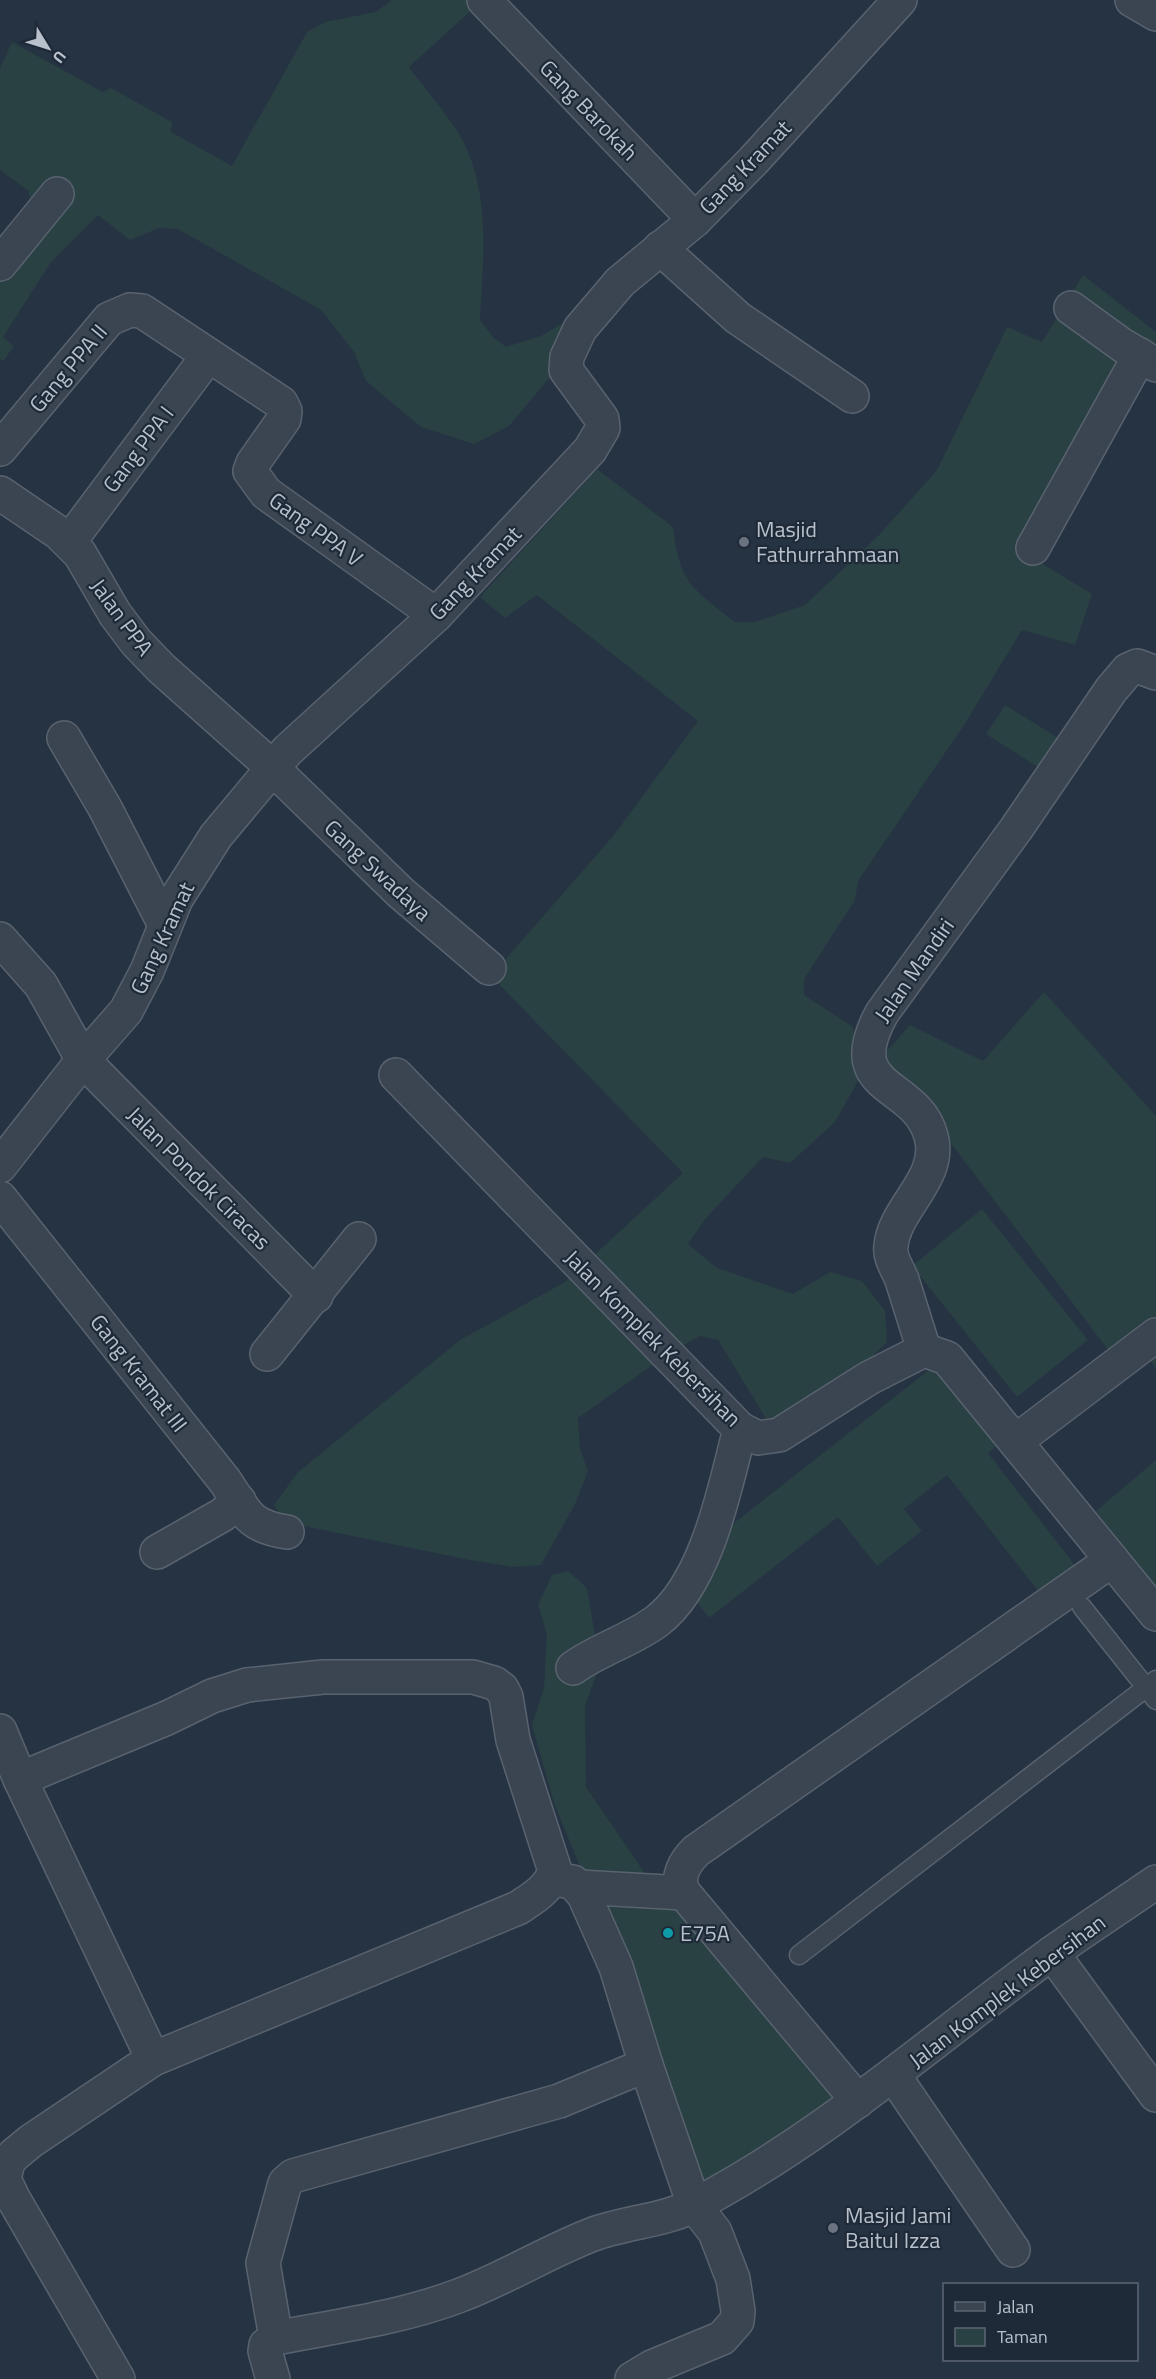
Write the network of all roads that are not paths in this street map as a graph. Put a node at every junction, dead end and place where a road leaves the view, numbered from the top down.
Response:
1 (484, 0) edge
2 (900, 0) edge
3 (1132, 0) edge
4 (1156, 14) edge
5 (57, 194) dead end
6 (695, 220) junction
7 (660, 248) junction
8 (0, 264) edge
9 (1071, 308) dead end
10 (208, 356) junction
11 (1148, 360) edge
12 (852, 396) dead end
13 (0, 449) edge
14 (0, 493) edge
15 (69, 542) junction
16 (1033, 548) dead end
17 (436, 615) junction
18 (1156, 673) edge
19 (64, 738) dead end
20 (272, 768) junction
21 (164, 923) junction
22 (0, 939) edge
23 (489, 968) dead end
24 (83, 1060) junction
25 (396, 1075) dead end
26 (0, 1166) edge
27 (0, 1198) edge
28 (359, 1239) dead end
29 (316, 1296) junction
30 (1156, 1335) edge
31 (924, 1350) junction
32 (267, 1354) dead end
33 (740, 1429) junction
34 (1016, 1441) junction
35 (238, 1501) junction
36 (287, 1533) dead end
37 (157, 1552) dead end
38 (1112, 1560) junction
39 (1082, 1606) dead end
40 (1156, 1614) edge
41 (573, 1668) dead end
42 (1153, 1689) edge
43 (0, 1731) edge
44 (20, 1779) junction
45 (1156, 1882) edge
46 (566, 1883) junction
47 (684, 1893) junction
48 (1052, 1953) junction
49 (799, 1954) dead end
50 (153, 2059) junction
51 (646, 2065) junction
52 (894, 2076) junction
53 (1156, 2095) edge
54 (858, 2101) junction
55 (4, 2157) edge
56 (694, 2205) junction
57 (1013, 2250) dead end
58 (276, 2338) junction
59 (647, 2375) edge
60 (118, 2379) edge
61 (273, 2379) edge

1 - 6 street, Gang Barokah
2 - 6 street, Gang Kramat
3 - 4 street
5 - 8 street
6 - 7 street, Gang Kramat
7 - 12 street
7 - 17 street, Gang Kramat
9 - 11 street
10 - 13 street, Gang PPA II
10 - 15 street, Gang PPA I
10 - 17 street, Gang PPA V
11 - 16 street
14 - 15 street, Jalan PPA
15 - 20 street, Jalan PPA
17 - 20 street, Gang Kramat
18 - 31 street, Jalan Mandiri
19 - 21 street
20 - 21 street, Gang Kramat
20 - 23 street, Gang Swadaya
21 - 24 street, Gang Kramat
22 - 24 street, Jalan Pondok Ciracas
24 - 26 street, Gang Kramat
24 - 29 street, Jalan Pondok Ciracas
25 - 33 street, Jalan Komplek Kebersihan
27 - 35 street, Gang Kramat III
28 - 29 street
29 - 32 street
30 - 34 street
31 - 33 street, Jalan Komplek Kebersihan
31 - 34 street
33 - 41 street
34 - 38 street
35 - 36 street, Gang Kramat III
35 - 37 street
38 - 40 street
38 - 47 street
39 - 42 lane
42 - 49 lane
43 - 44 street
44 - 46 street
44 - 50 street
45 - 48 street, Jalan Komplek Kebersihan
46 - 47 street
46 - 50 street
46 - 51 street
47 - 54 street
48 - 52 street, Jalan Komplek Kebersihan
48 - 53 street
50 - 55 street
51 - 56 street
51 - 58 street
52 - 54 street, Jalan Komplek Kebersihan
52 - 57 street
54 - 56 street, Jalan Komplek Kebersihan
55 - 60 street
56 - 58 street, Jalan Komplek Kebersihan
56 - 59 street
58 - 61 street

